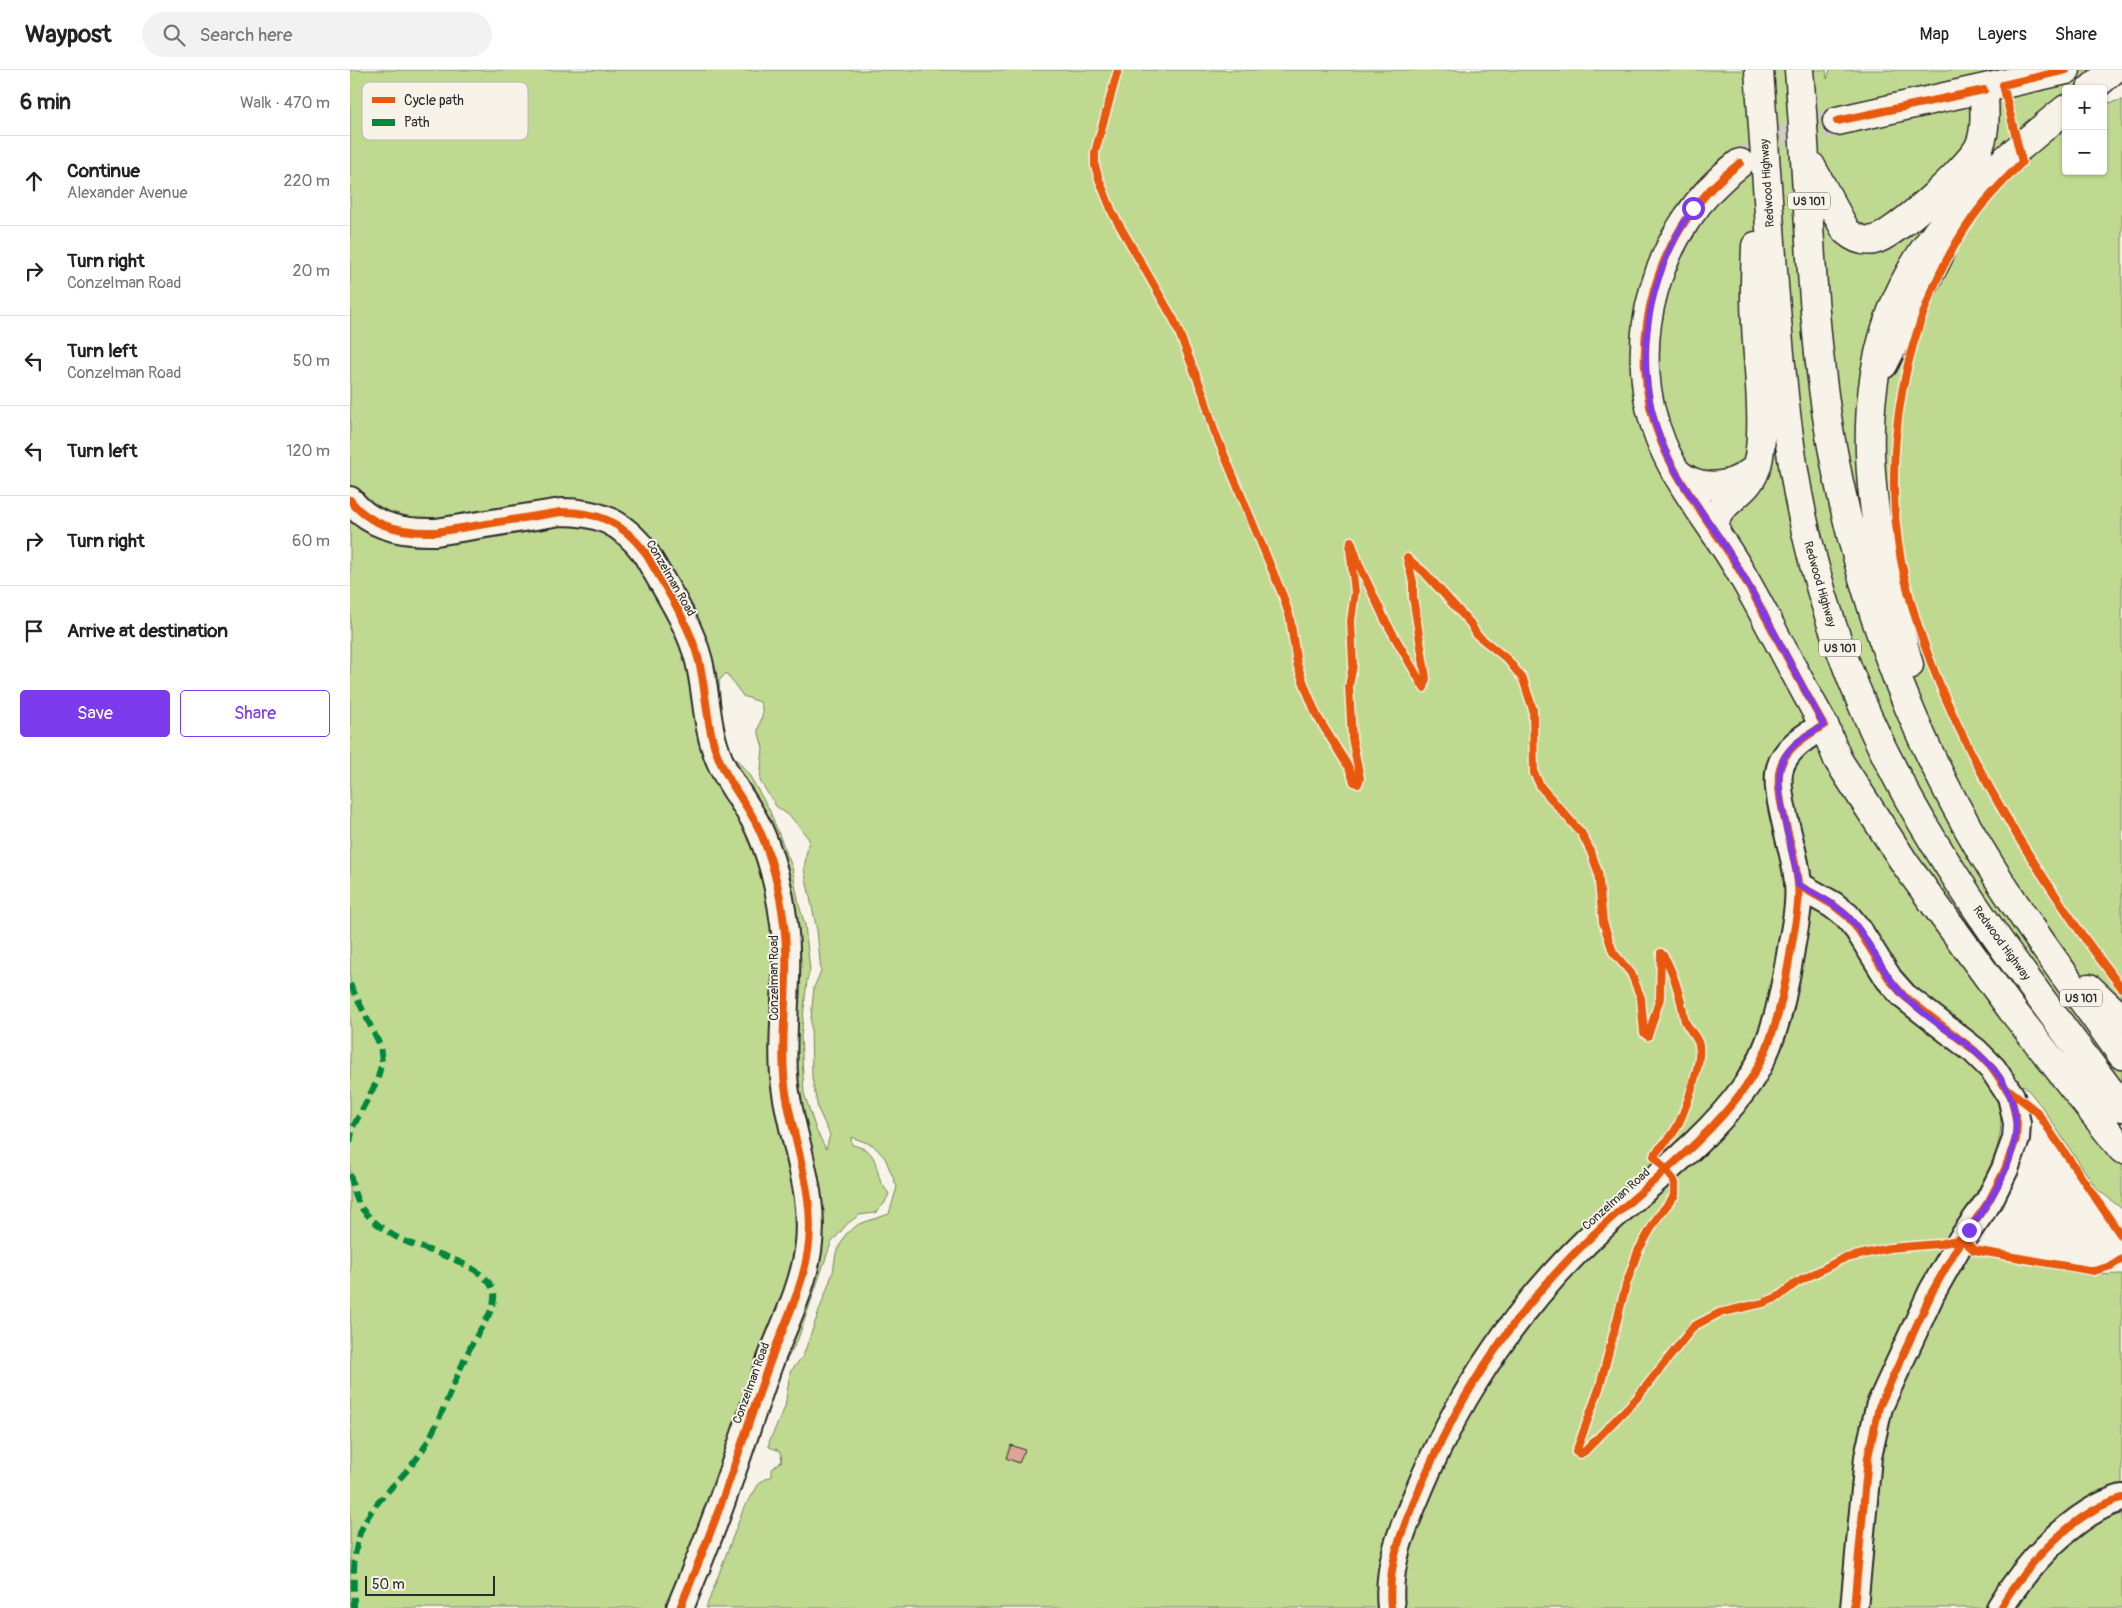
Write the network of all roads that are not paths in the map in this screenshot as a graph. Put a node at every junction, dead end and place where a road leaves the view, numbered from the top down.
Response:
1 (1759, 70) edge
2 (1799, 70) edge
3 (2066, 70) edge
4 (2114, 70) edge
5 (2096, 85) edge
6 (1984, 90) junction
7 (2062, 112) edge
8 (1762, 115) junction
9 (1837, 121) tunnel mouth
10 (1806, 157) junction
11 (1740, 163) tunnel mouth
12 (1959, 207) junction
13 (1759, 460) junction
14 (1675, 471) junction
15 (350, 500) edge
16 (1716, 533) junction
17 (1824, 725) junction
18 (1941, 778) junction
19 (1798, 885) junction
20 (2039, 940) junction
21 (2122, 1019) edge
22 (2122, 1055) edge
23 (2122, 1107) edge
24 (2122, 1149) edge
25 (2122, 1498) edge
26 (680, 1608) edge
27 (1391, 1608) edge
28 (1854, 1608) edge
29 (2000, 1608) edge

1 - 8 main road, Redwood Highway / US 101
2 - 10 main road, US 101
3 - 6 main road
4 - 5 main road
6 - 9 main road
6 - 10 main road
6 - 12 main road
7 - 12 main road
8 - 13 main road
8 - 23 main road, Redwood Highway / US 101
10 - 18 main road, US 101
11 - 14 main road
12 - 18 main road
13 - 14 main road
13 - 16 main road
14 - 16 main road
15 - 26 street, Conzelman Road
16 - 17 main road
17 - 19 street, Conzelman Road
17 - 24 main road
18 - 20 main road, US 101
19 - 27 street, Conzelman Road
19 - 28 street
20 - 21 main road
20 - 22 main road, US 101
25 - 29 street

